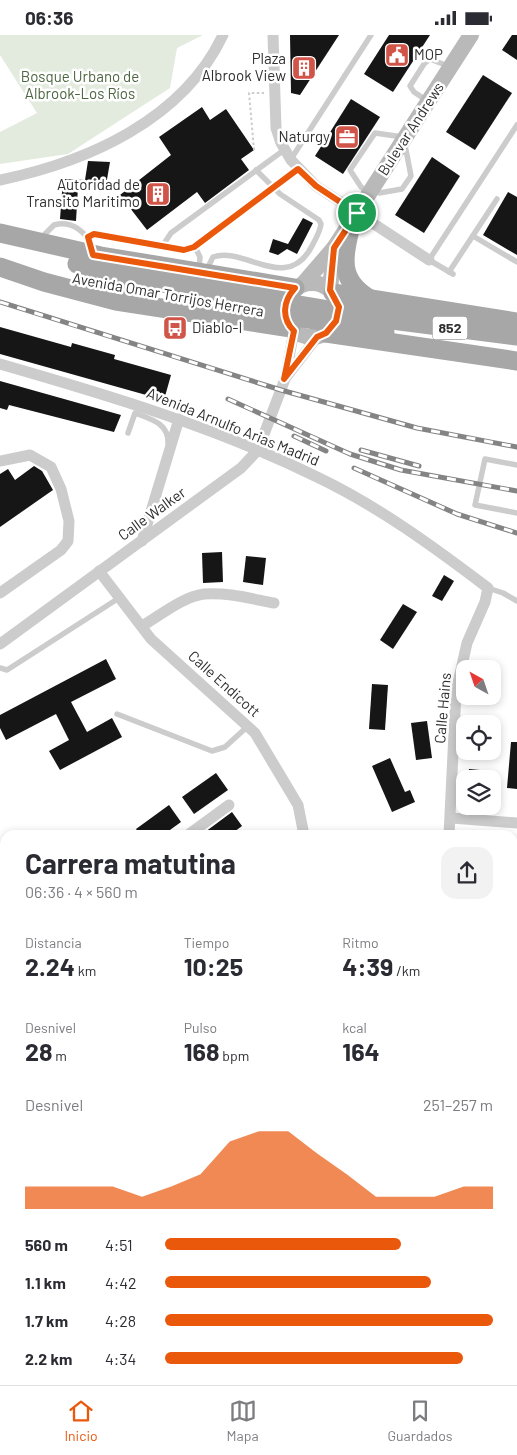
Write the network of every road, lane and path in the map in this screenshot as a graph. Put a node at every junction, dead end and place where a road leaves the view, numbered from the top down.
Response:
1 (223, 35) edge
2 (273, 35) edge
3 (371, 35) edge
4 (471, 35) edge
5 (450, 67) junction
6 (264, 93) dead end
7 (428, 101) junction
8 (517, 125) edge
9 (402, 141) junction
10 (254, 150) dead end
11 (284, 150) junction
12 (294, 165) junction
13 (256, 170) junction
14 (0, 181) edge
15 (273, 187) junction
16 (371, 191) junction
17 (497, 199) dead end
18 (354, 217) junction
19 (0, 233) edge
20 (473, 236) junction
21 (0, 238) edge
22 (164, 245) junction
23 (90, 246) junction
24 (194, 247) junction
25 (334, 248) junction
26 (0, 255) edge
27 (429, 260) junction
28 (517, 262) edge
29 (0, 267) edge
30 (202, 273) junction
31 (299, 286) junction
32 (332, 291) junction
33 (248, 302) junction
34 (382, 319) junction
35 (517, 322) edge
36 (293, 330) junction
37 (321, 335) junction
38 (517, 336) edge
39 (517, 353) edge
40 (517, 361) edge
41 (0, 364) edge
42 (284, 379) junction
43 (179, 419) junction
44 (128, 433) dead end
45 (258, 450) junction
46 (168, 451) junction
47 (0, 461) edge
48 (517, 465) edge
49 (517, 513) edge
50 (142, 541) junction
51 (99, 571) junction
52 (488, 587) junction
53 (0, 593) edge
54 (119, 597) junction
55 (517, 601) edge
56 (274, 603) dead end
57 (142, 626) junction
58 (0, 644) edge
59 (0, 668) edge
60 (117, 714) dead end
61 (248, 726) junction
62 (229, 805) dead end
63 (451, 818) junction
64 (517, 823) edge
65 (195, 830) edge
66 (303, 830) edge
67 (450, 830) edge

1 - 14 street
2 - 11 street
3 - 12 lane
4 - 5 street, Bulevar Andrews
5 - 7 street, Bulevar Andrews
5 - 7 lane
6 - 10 path
7 - 9 street, Bulevar Andrews
8 - 27 lane
9 - 16 street, Bulevar Andrews
9 - 16 lane
9 - 16 lane
11 - 12 street
11 - 13 lane
12 - 15 lane
12 - 18 street
13 - 15 lane
13 - 22 lane
15 - 24 lane
15 - 30 lane
16 - 18 street, Bulevar Andrews
17 - 20 lane
18 - 25 street, Bulevar Andrews
18 - 27 street
18 - 34 main road
19 - 23 main road
20 - 27 lane
20 - 28 lane
21 - 33 main road, Avenida Omar Torrijos Herrera
22 - 23 lane
22 - 24 lane
23 - 30 main road
24 - 30 lane
25 - 31 street, Bulevar Andrews
25 - 32 street, Bulevar Andrews
26 - 33 main road, Avenida Omar Torrijos Herrera
29 - 33 main road
30 - 33 main road
31 - 32 street
31 - 33 main road
31 - 36 street
32 - 34 main road
32 - 37 street
33 - 34 main road, Avenida Omar Torrijos Herrera / 852, bridge
33 - 36 main road
34 - 35 main road
34 - 37 main road
34 - 38 main road, Avenida Omar Torrijos Herrera / 852
34 - 39 main road, Avenida Omar Torrijos Herrera / 852
34 - 40 main road
36 - 37 street
36 - 42 street, Calle Walker
37 - 42 street, Calle Walker
41 - 43 street, Avenida Arnulfo Arias Madrid
42 - 45 street, Calle Walker
43 - 45 street, Avenida Arnulfo Arias Madrid
43 - 46 street
44 - 46 lane
45 - 50 street, Calle Walker
45 - 52 street, Avenida Arnulfo Arias Madrid
46 - 50 street
47 - 53 street
48 - 49 lane
50 - 51 street, Calle Walker
51 - 54 street, Calle Endicott
51 - 58 street, Calle Walker
52 - 55 lane
52 - 63 street, Calle Hains
54 - 57 street, Calle Endicott
54 - 59 lane
56 - 57 street
57 - 61 street, Calle Endicott
60 - 61 lane
61 - 66 street, Calle Endicott
62 - 65 street
63 - 64 street
63 - 67 street, Calle Hains

